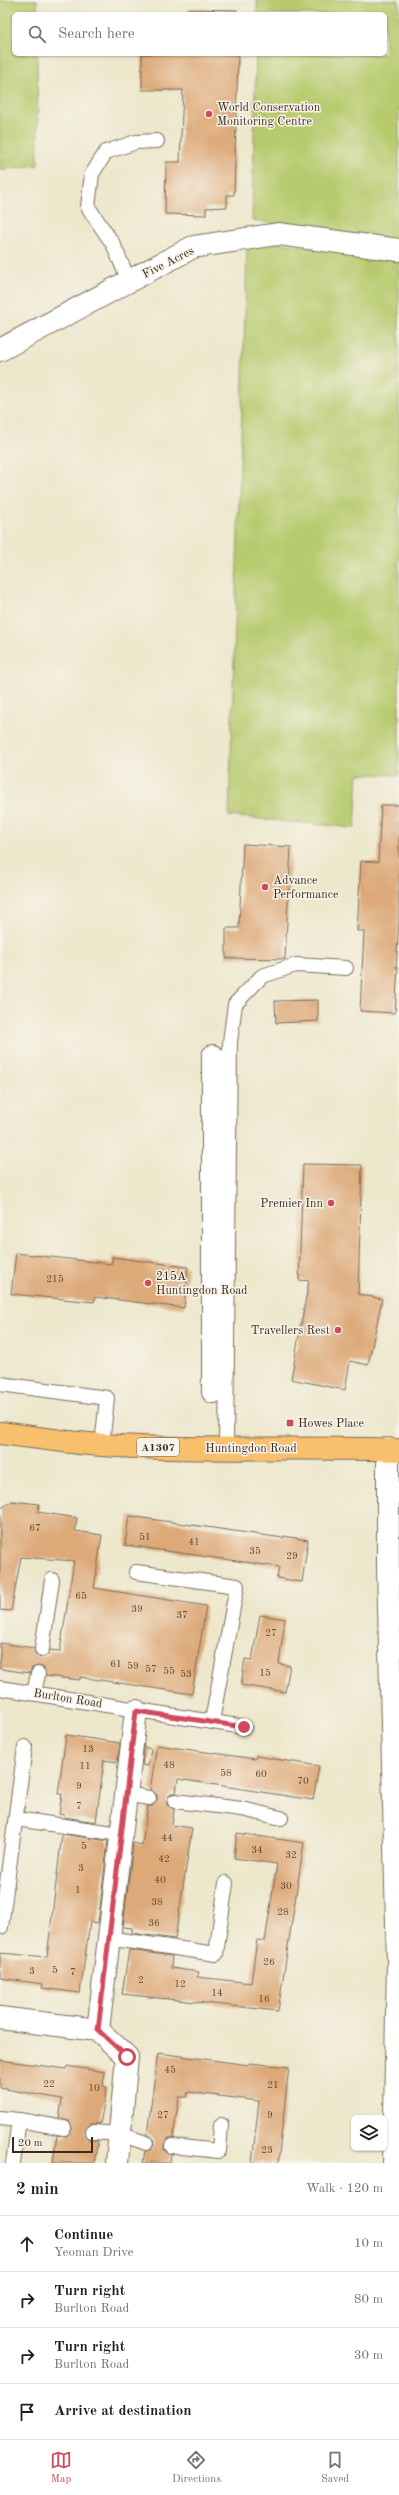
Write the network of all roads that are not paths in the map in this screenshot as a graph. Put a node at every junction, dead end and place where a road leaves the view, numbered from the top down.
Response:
1 (158, 141) dead end
2 (399, 250) edge
3 (130, 281) junction
4 (0, 350) edge
5 (346, 968) dead end
6 (213, 1056) dead end
7 (0, 1384) edge
8 (213, 1392) dead end
9 (0, 1433) edge
10 (102, 1445) junction
11 (226, 1448) junction
12 (393, 1449) edge
13 (136, 1572) dead end
14 (52, 1580) dead end
15 (42, 1649) dead end
16 (38, 1674) dead end
17 (0, 1688) edge
18 (34, 1693) junction
19 (136, 1711) junction
20 (212, 1721) junction
21 (244, 1727) dead end
22 (25, 1747) dead end
23 (125, 1794) junction
24 (149, 1798) dead end
25 (175, 1801) dead end
26 (280, 1818) dead end
27 (16, 1819) junction
28 (120, 1834) junction
29 (226, 1883) dead end
30 (1, 1927) dead end
31 (108, 1938) junction
32 (0, 2018) edge
33 (98, 2030) junction
34 (0, 2118) edge
35 (19, 2120) junction
36 (221, 2126) dead end
37 (64, 2128) dead end
38 (93, 2132) dead end
39 (120, 2134) junction
40 (146, 2143) dead end
41 (172, 2146) dead end
42 (13, 2163) edge
43 (116, 2163) edge
44 (394, 2163) edge

1 - 3 lane
2 - 3 street, Five Acres
3 - 4 street, Five Acres
5 - 11 lane
6 - 8 street
7 - 10 lane
9 - 10 main road, Huntingdon Road / A1307
10 - 11 main road, Huntingdon Road / A1307
11 - 12 main road, Huntingdon Road / A1307
12 - 44 street
13 - 20 lane
14 - 15 lane
16 - 18 lane
17 - 18 lane, Burlton Road
18 - 19 lane, Burlton Road
19 - 20 lane, Burlton Road
19 - 23 street
20 - 21 lane, Burlton Road
22 - 27 lane
23 - 24 lane
23 - 28 street
25 - 26 lane
27 - 28 lane
27 - 30 lane
28 - 31 street
29 - 31 lane
31 - 33 street
32 - 33 street
33 - 39 street
34 - 35 lane
35 - 37 lane
35 - 42 lane
36 - 41 lane
38 - 39 lane
39 - 40 lane
39 - 43 street

